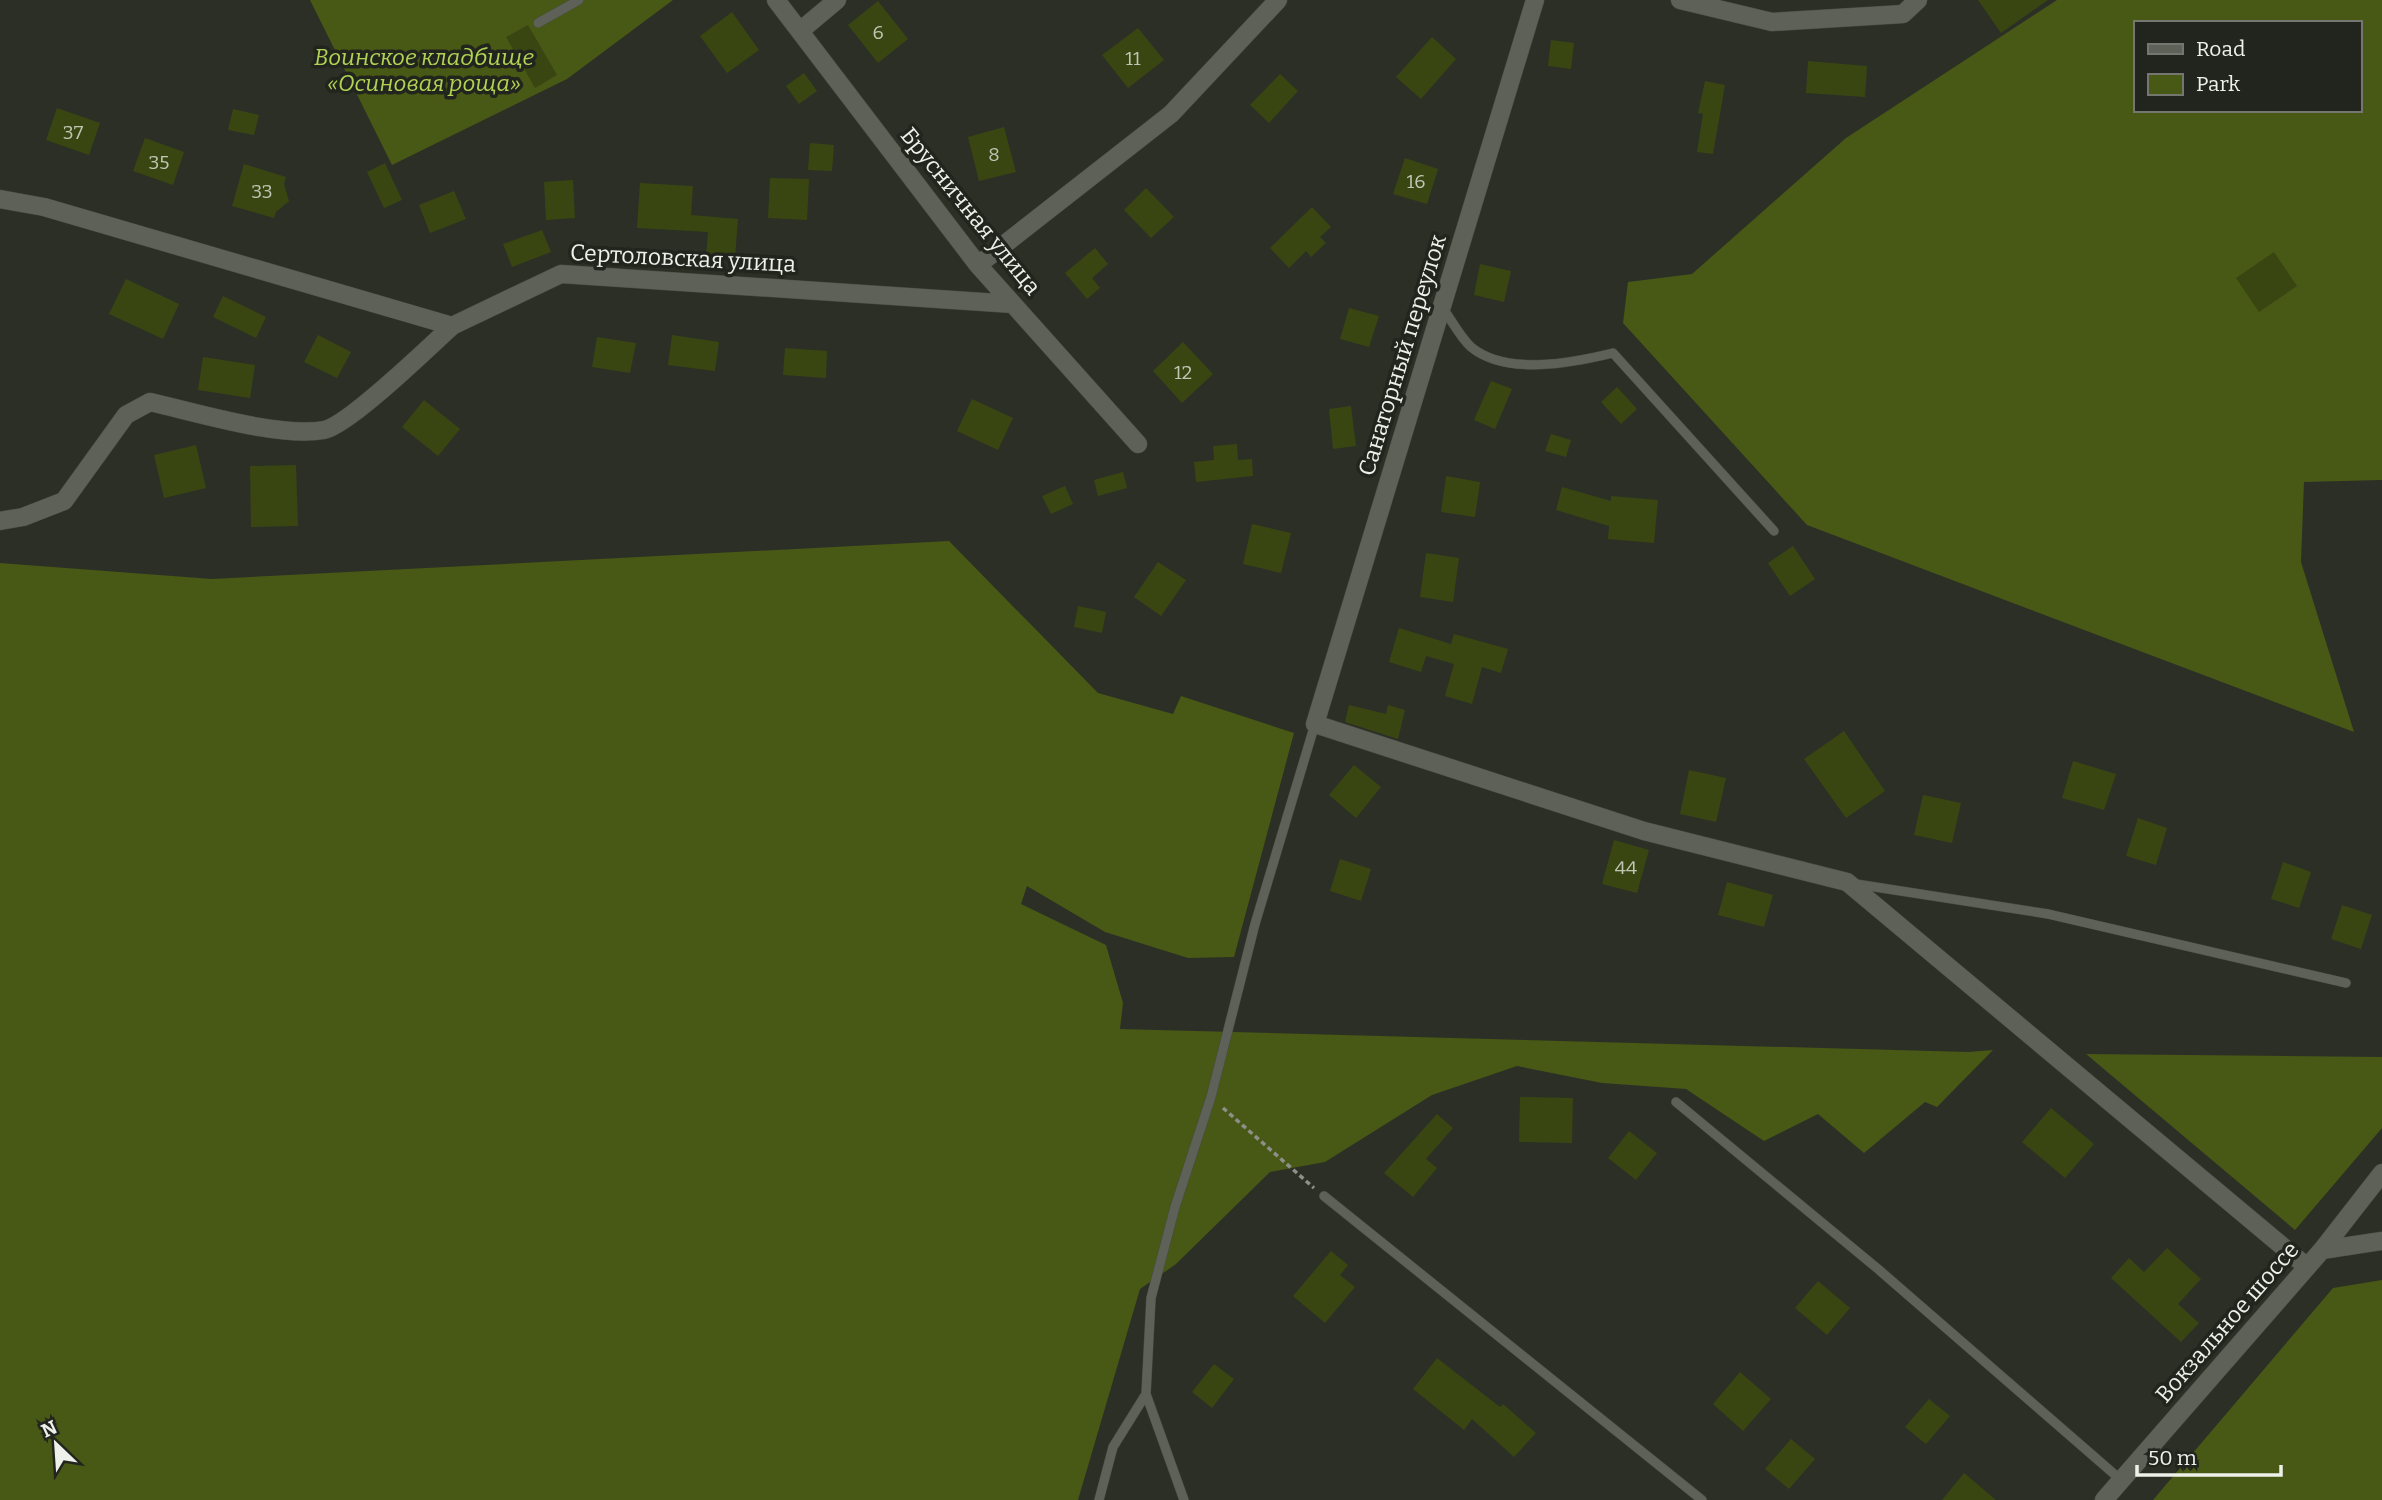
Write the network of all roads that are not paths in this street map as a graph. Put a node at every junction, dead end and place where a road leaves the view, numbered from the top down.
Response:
1 (579, 0) edge
2 (776, 0) edge
3 (837, 0) edge
4 (1278, 0) edge
5 (1535, 0) edge
6 (1680, 0) edge
7 (1918, 0) edge
8 (538, 23) dead end
9 (800, 31) junction
10 (0, 199) edge
11 (978, 265) junction
12 (1013, 304) junction
13 (1442, 307) junction
14 (452, 326) junction
15 (1138, 444) dead end
16 (0, 521) edge
17 (1774, 531) dead end
18 (1315, 724) junction
19 (1847, 883) junction
20 (2346, 983) dead end
21 (1676, 1102) dead end
22 (2382, 1172) edge
23 (1324, 1196) road end
24 (2382, 1241) edge
25 (2322, 1250) junction
26 (2306, 1266) junction
27 (1146, 1394) junction
28 (2120, 1480) junction
29 (1099, 1500) edge
30 (1185, 1500) edge
31 (1702, 1500) edge
32 (2104, 1500) edge

1 - 8 lane
2 - 9 street, Брусничная улица
3 - 9 street
4 - 11 street
5 - 13 street, Санаторный переулок
6 - 7 street
9 - 11 street, Брусничная улица
10 - 14 street
11 - 12 street, Брусничная улица
12 - 14 street, Сертоловская улица
12 - 15 street, Брусничная улица
13 - 17 lane
13 - 18 street, Санаторный переулок
14 - 16 street, Сертоловская улица
18 - 19 street
18 - 27 lane
19 - 20 lane
19 - 26 street
21 - 28 lane
22 - 25 street, Вокзальное шоссе
23 - 31 lane
24 - 25 street
25 - 26 street, Вокзальное шоссе
26 - 28 street, Вокзальное шоссе
27 - 29 lane
27 - 30 lane
28 - 32 street, Вокзальное шоссе

